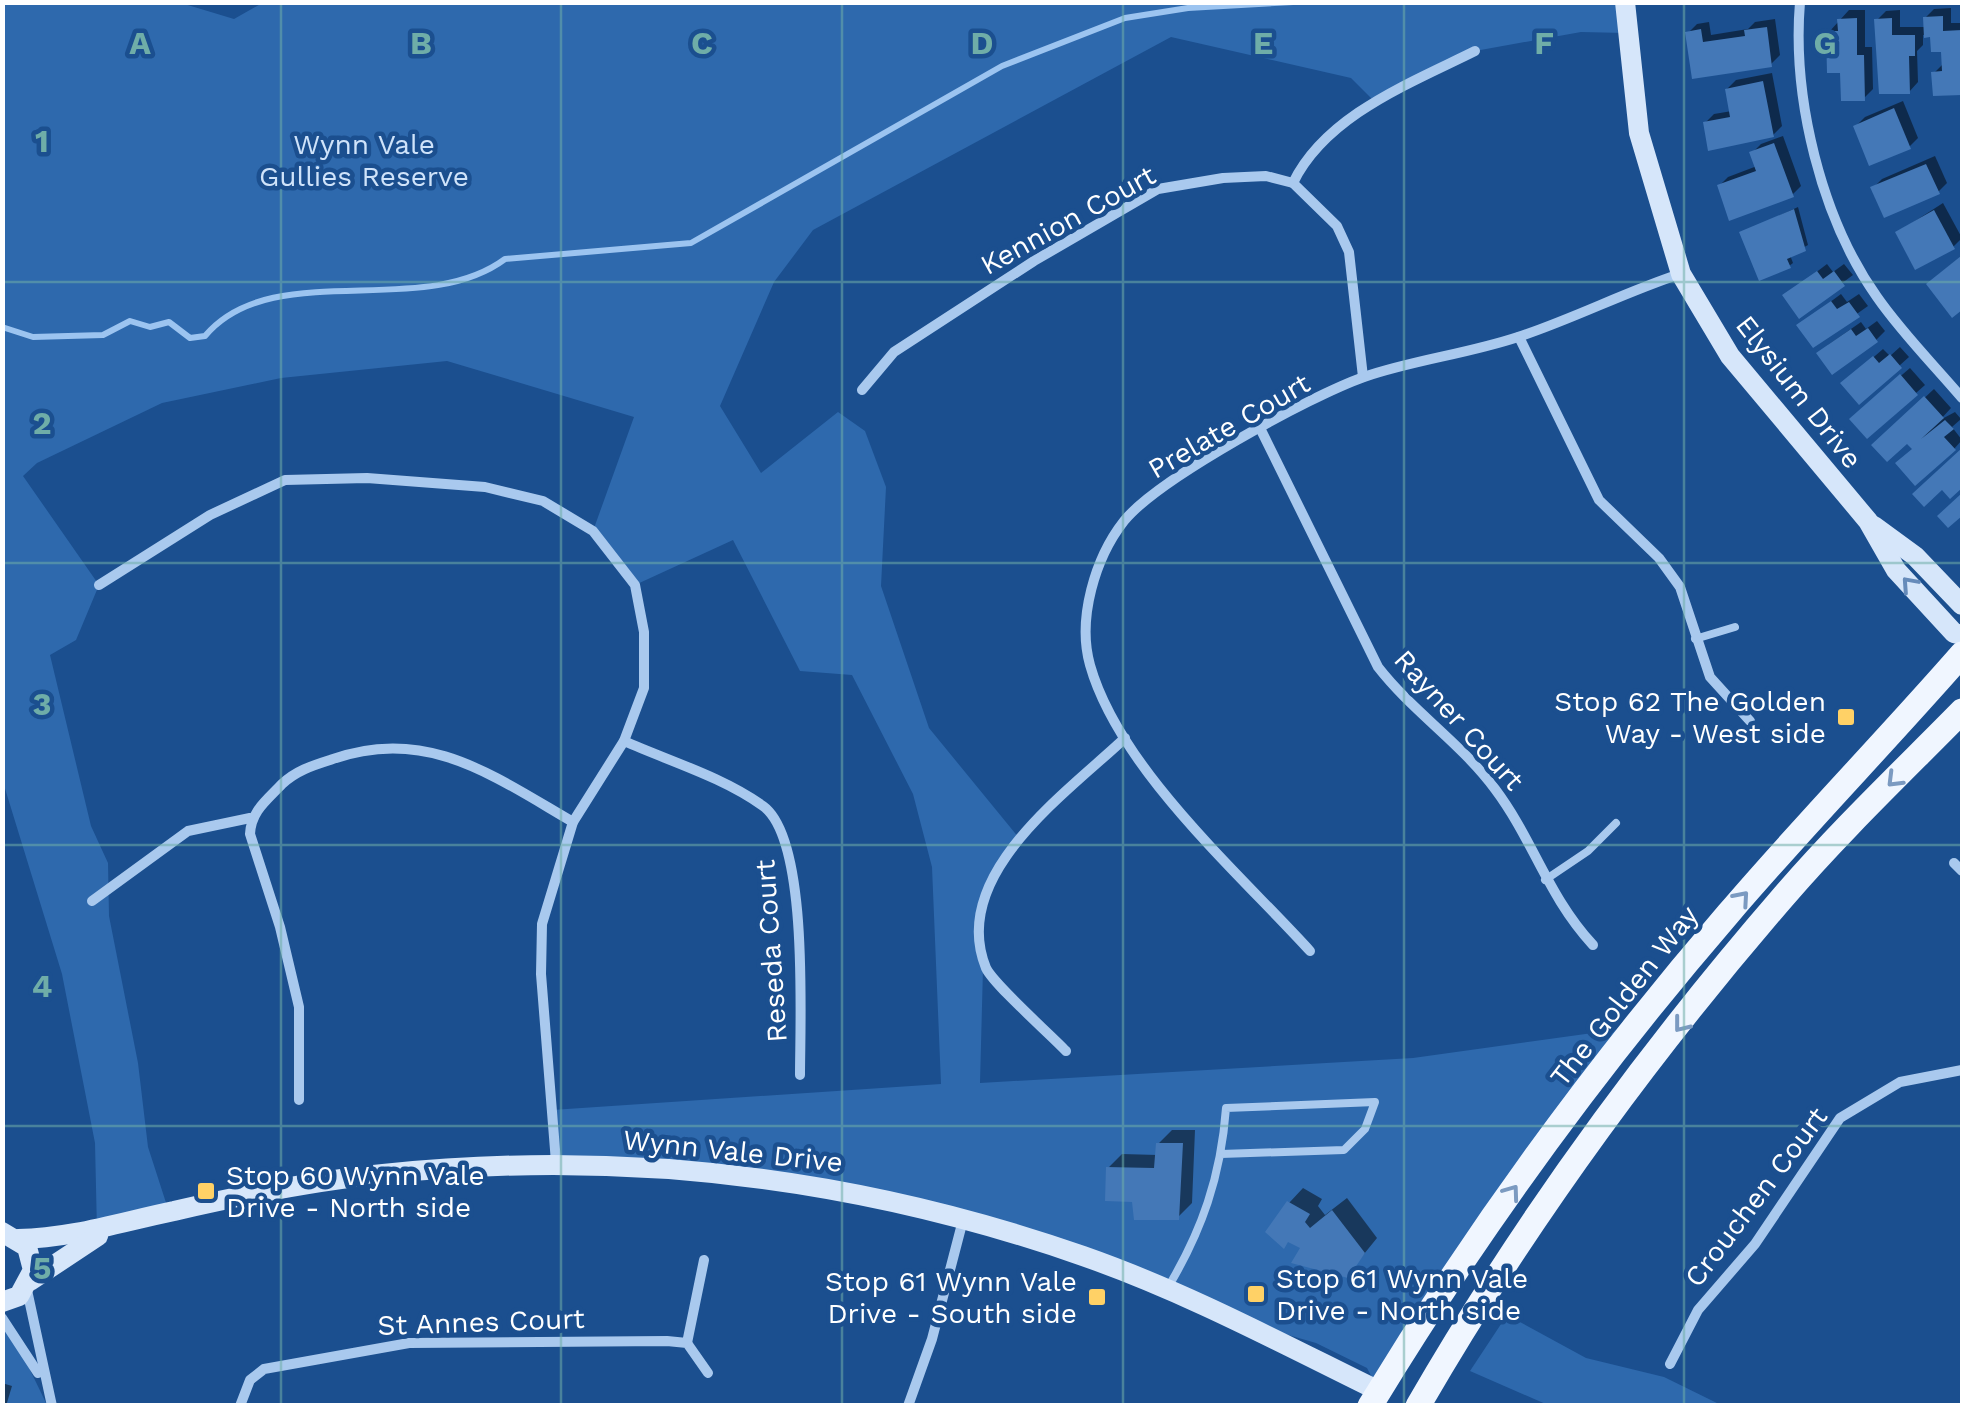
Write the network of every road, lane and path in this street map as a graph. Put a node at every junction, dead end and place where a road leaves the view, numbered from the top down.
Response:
1 (1626, 2) edge
2 (1800, 2) edge
3 (1475, 51) dead end
4 (1293, 184) junction
5 (1681, 274) junction
6 (1519, 336) junction
7 (1363, 378) junction
8 (862, 390) dead end
9 (1962, 398) edge
10 (1260, 428) junction
11 (1868, 522) junction
12 (100, 585) dead end
13 (1962, 605) edge
14 (1734, 626) dead end
15 (1962, 636) edge
16 (1695, 639) junction
17 (1962, 654) edge
18 (1962, 711) edge
19 (1750, 721) dead end
20 (1125, 738) junction
21 (624, 741) junction
22 (250, 818) junction
23 (573, 822) junction
24 (1616, 823) dead end
25 (1545, 880) junction
26 (92, 901) dead end
27 (1593, 945) dead end
28 (1310, 951) dead end
29 (1066, 1051) dead end
30 (1962, 1070) edge
31 (800, 1076) dead end
32 (299, 1100) dead end
33 (1221, 1154) junction
34 (556, 1162) junction
35 (962, 1220) junction
36 (109, 1229) junction
37 (10, 1236) edge
38 (704, 1260) dead end
39 (29, 1284) junction
40 (1168, 1289) junction
41 (2, 1302) edge
42 (2, 1318) edge
43 (687, 1343) junction
44 (1670, 1364) dead end
45 (708, 1373) dead end
46 (1437, 1373) junction
47 (44, 1382) junction
48 (1379, 1401) edge
49 (52, 1406) edge
50 (240, 1406) edge
51 (908, 1406) edge
52 (1418, 1406) edge

1 - 5 main road, Elysium Drive
2 - 9 street
3 - 4 street
4 - 7 street
4 - 8 street, Kennion Court
5 - 6 street, Prelate Court
5 - 11 main road, Elysium Drive
6 - 7 street, Prelate Court
6 - 16 street
7 - 10 street, Prelate Court
10 - 20 street, Prelate Court
10 - 25 street, Rayner Court
11 - 13 main road, Elysium Drive
15 -> 11 main road, Elysium Drive
12 - 21 street
14 - 16 lane
16 - 19 street
48 -> 17 main road, The Golden Way
18 -> 46 main road
20 - 28 street, Prelate Court
20 - 29 street
21 - 23 street
21 - 31 street, Reseda Court
22 - 23 street
22 - 26 street
22 - 32 street
23 - 34 street
24 - 25 lane
25 - 27 street, Rayner Court
30 - 44 street, Crouchen Court
33 - 33 lane
33 - 40 lane
34 - 35 main road, Wynn Vale Drive
34 - 36 main road, Wynn Vale Drive
35 - 40 main road, Wynn Vale Drive
35 - 51 street
36 - 37 main road, Wynn Vale Drive
36 - 39 main road, Wynn Vale Drive
37 - 39 main road
38 - 43 street
39 - 41 main road, Wynn Vale Drive
39 - 47 street
40 - 48 main road, Wynn Vale Drive
42 - 47 street
43 - 45 street
43 - 50 street, St Annes Court
46 - 48 main road
46 - 52 main road
47 - 49 street

